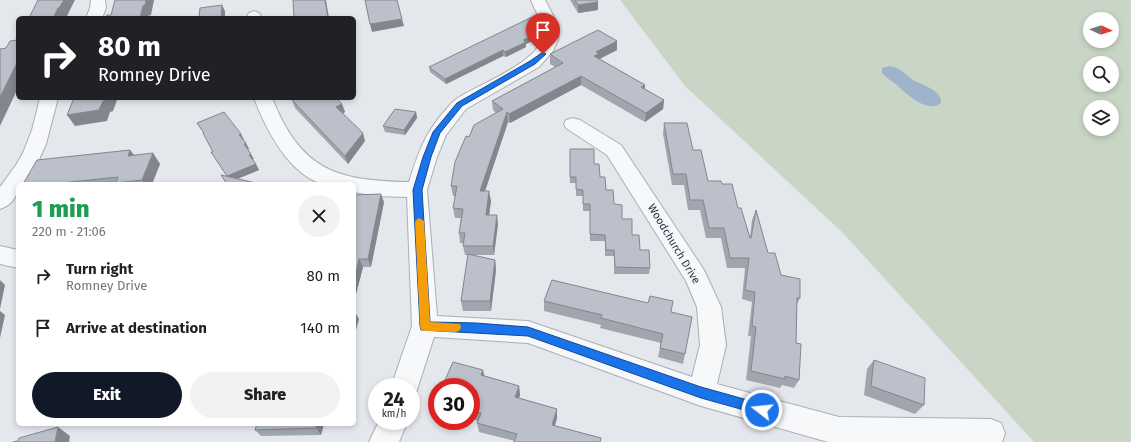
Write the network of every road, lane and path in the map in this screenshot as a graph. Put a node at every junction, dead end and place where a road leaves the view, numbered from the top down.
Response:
1 (98, 0) edge
2 (538, 0) edge
3 (95, 16) edge
4 (48, 100) edge
5 (264, 100) edge
6 (573, 124) dead end
7 (339, 182) edge
8 (356, 185) edge
9 (417, 190) junction
10 (0, 201) edge
11 (0, 255) edge
12 (16, 258) edge
13 (425, 326) junction
14 (408, 378) edge
15 (701, 393) junction
16 (390, 430) edge
17 (991, 433) dead end
18 (384, 442) edge

1 - 3 street
2 - 9 street
4 - 10 street
5 - 7 street
6 - 15 street, Woodchurch Drive
8 - 9 street
9 - 13 street
11 - 12 street
13 - 14 street
13 - 15 street
15 - 17 street
16 - 18 street

